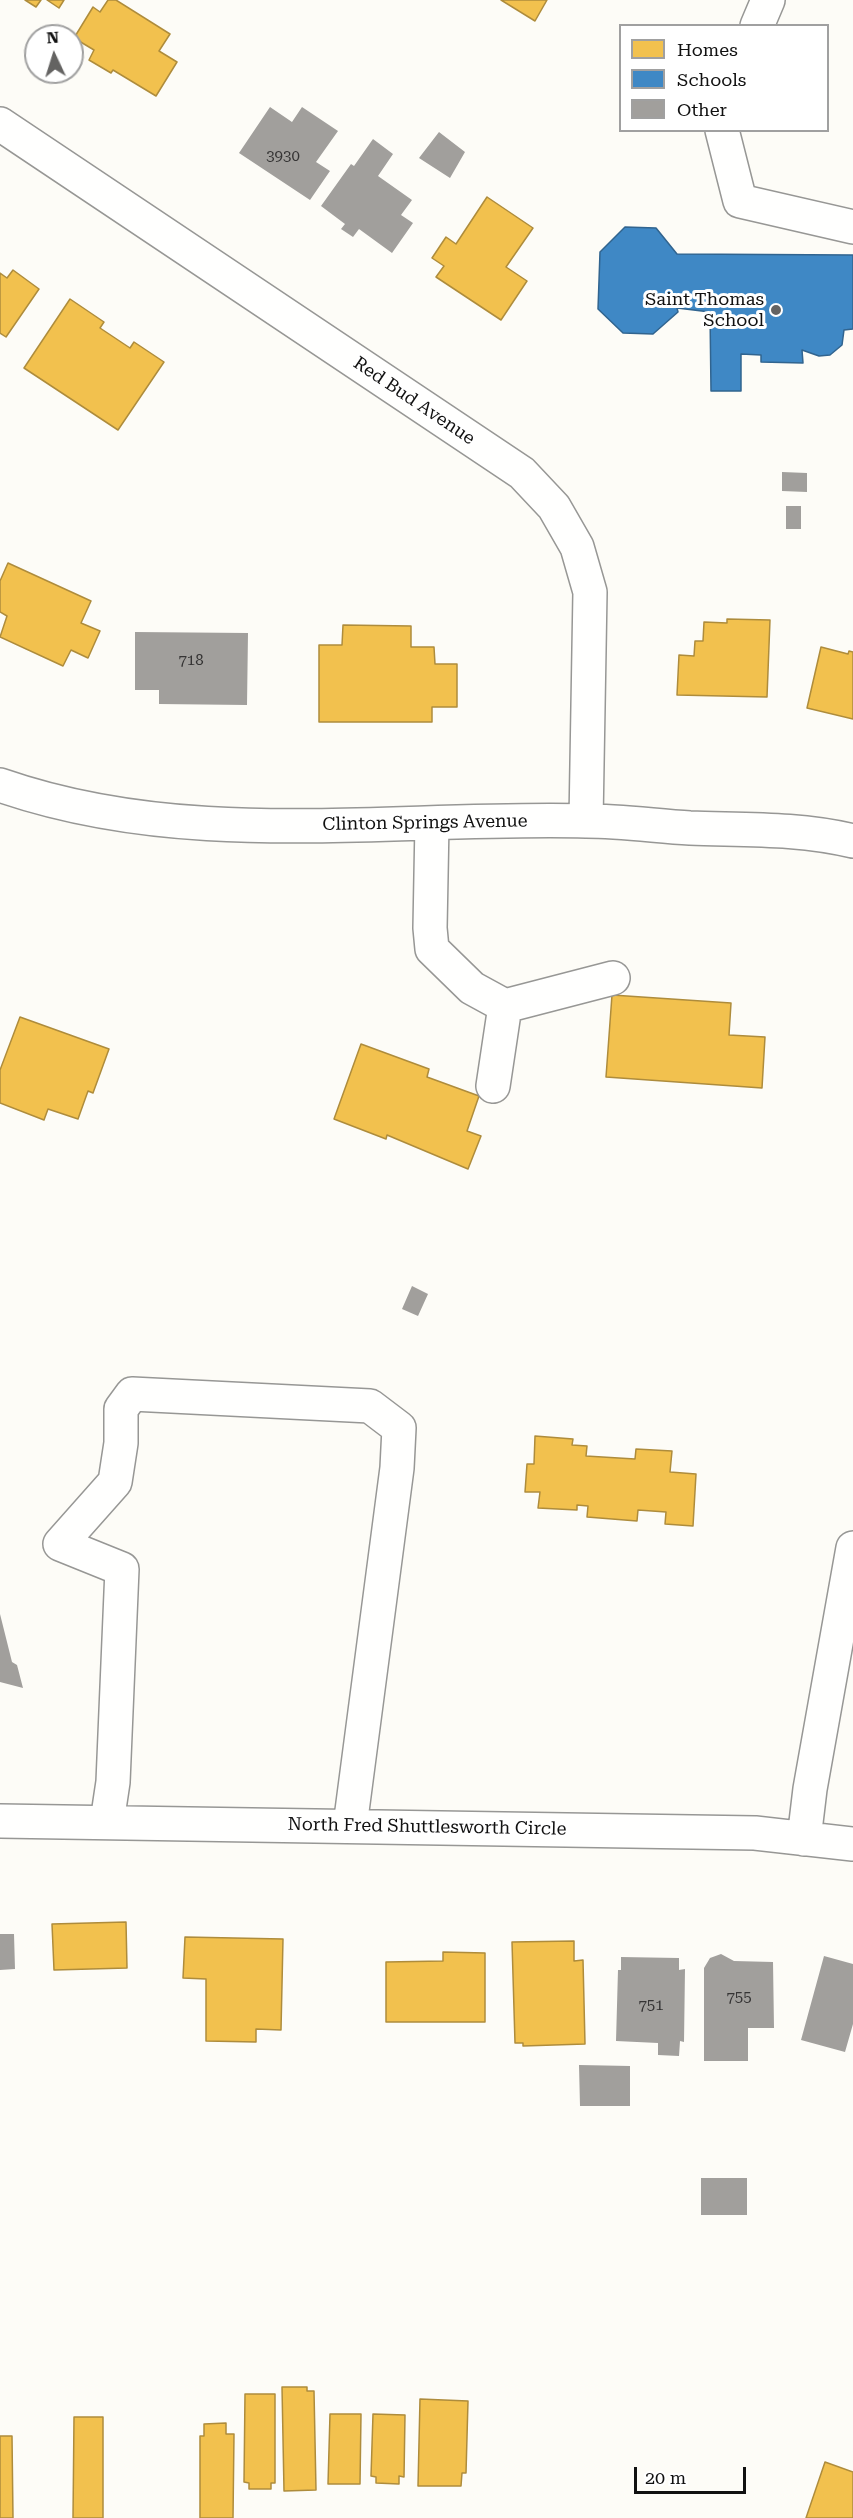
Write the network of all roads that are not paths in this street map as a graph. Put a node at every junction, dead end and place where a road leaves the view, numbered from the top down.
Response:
1 (768, 0) edge
2 (759, 24) edge
3 (0, 124) edge
4 (723, 132) edge
5 (853, 228) edge
6 (0, 788) edge
7 (586, 820) junction
8 (432, 823) junction
9 (853, 841) edge
10 (613, 978) dead end
11 (505, 1006) junction
12 (493, 1086) dead end
13 (853, 1548) edge
14 (0, 1821) edge
15 (107, 1822) junction
16 (350, 1826) junction
17 (804, 1839) junction
18 (853, 1844) edge

1 - 2 street
3 - 7 street, Red Bud Avenue
4 - 5 street
6 - 8 street, Clinton Springs Avenue
7 - 8 street, Clinton Springs Avenue
7 - 9 street, Clinton Springs Avenue
8 - 11 street
10 - 11 street
11 - 12 street
13 - 17 street
14 - 15 street, North Fred Shuttlesworth Circle
15 - 16 street, North Fred Shuttlesworth Circle
15 - 16 street
16 - 17 street, North Fred Shuttlesworth Circle
17 - 18 street, North Fred Shuttlesworth Circle

